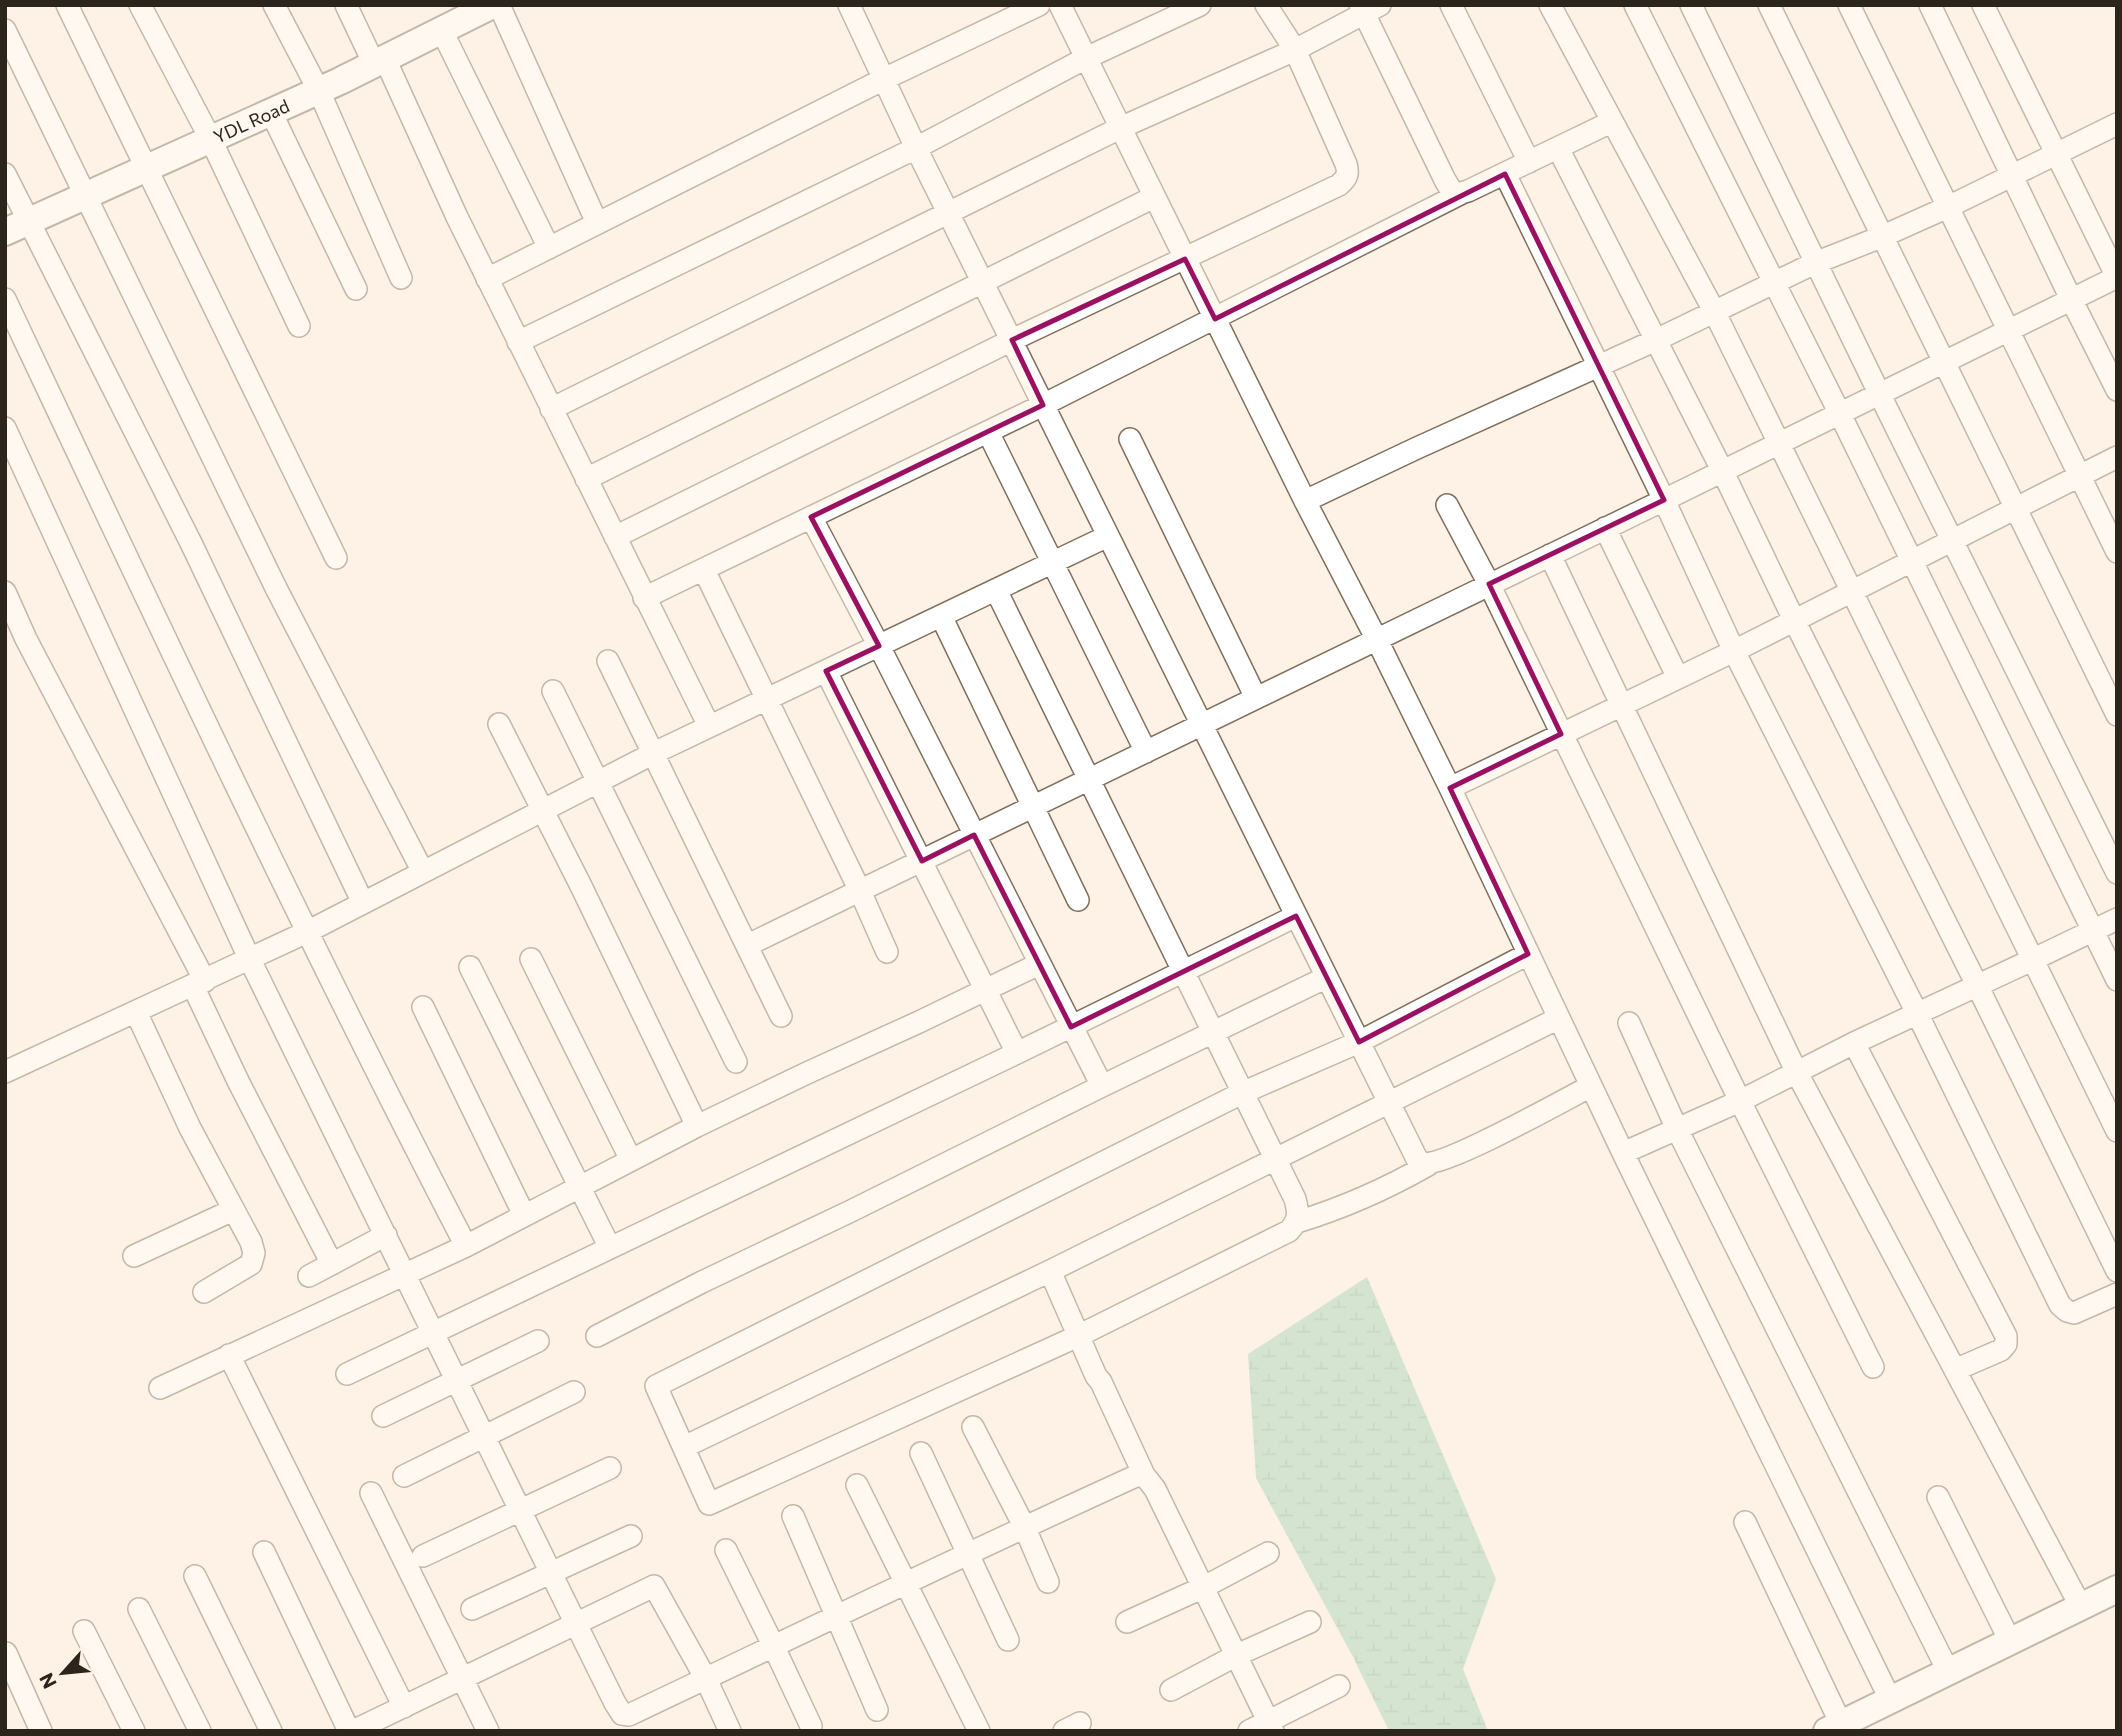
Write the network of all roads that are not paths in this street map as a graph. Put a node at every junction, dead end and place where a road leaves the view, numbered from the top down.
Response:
1 (67, 5) edge
2 (140, 5) edge
3 (274, 5) edge
4 (346, 5) edge
5 (492, 5) edge
6 (499, 5) edge
7 (849, 5) edge
8 (1039, 5) edge
9 (1060, 5) edge
10 (1200, 5) edge
11 (1266, 5) edge
12 (1451, 5) edge
13 (1550, 5) edge
14 (1635, 5) edge
15 (1691, 5) edge
16 (1769, 5) edge
17 (1849, 5) edge
18 (1930, 5) edge
19 (1983, 5) edge
20 (1368, 8) edge
21 (5, 30) edge
22 (442, 31) junction
23 (1295, 50) junction
24 (1086, 58) junction
25 (379, 62) junction
26 (884, 79) junction
27 (319, 91) junction
28 (271, 112) junction
29 (1611, 122) junction
30 (2117, 124) edge
31 (1120, 128) junction
32 (211, 139) junction
33 (916, 148) junction
34 (1558, 148) junction
35 (2056, 156) junction
36 (1529, 162) junction
37 (147, 168) junction
38 (5, 174) edge
39 (1505, 174) junction
40 (2011, 175) junction
41 (1464, 192) junction
42 (86, 196) junction
43 (1154, 197) junction
44 (1948, 207) junction
45 (949, 214) junction
46 (597, 223) junction
47 (17, 227) edge
48 (1881, 237) junction
49 (549, 248) junction
50 (1185, 259) junction
51 (1815, 263) junction
52 (2117, 277) edge
53 (401, 278) dead end
54 (487, 278) junction
55 (983, 282) junction
56 (1773, 282) junction
57 (356, 289) dead end
58 (5, 299) edge
59 (2071, 299) junction
60 (1714, 311) junction
61 (1215, 319) junction
62 (299, 326) dead end
63 (2008, 330) junction
64 (1012, 340) junction
65 (1656, 340) junction
66 (519, 342) junction
67 (1944, 362) junction
68 (1599, 366) junction
69 (2117, 390) edge
70 (1879, 393) junction
71 (1043, 405) junction
72 (551, 409) junction
73 (1839, 412) junction
74 (5, 428) edge
75 (988, 432) junction
76 (1130, 439) dead end
77 (1778, 442) junction
78 (2117, 457) edge
79 (1722, 470) junction
80 (2080, 475) junction
81 (586, 479) junction
82 (1664, 500) junction
83 (1305, 501) junction
84 (1447, 505) dead end
85 (2015, 508) junction
86 (811, 517) junction
87 (1605, 528) junction
88 (1108, 536) junction
89 (615, 537) junction
90 (1951, 540) junction
91 (2117, 552) edge
92 (1550, 555) junction
93 (336, 558) dead end
94 (1911, 560) junction
95 (1054, 563) junction
96 (704, 570) junction
97 (1489, 584) junction
98 (996, 590) junction
99 (1851, 590) junction
100 (5, 592) edge
101 (644, 598) junction
102 (941, 616) junction
103 (1794, 620) junction
104 (1376, 638) junction
105 (879, 646) junction
106 (1734, 651) junction
107 (608, 660) dead end
108 (827, 671) junction
109 (1678, 678) junction
110 (553, 691) dead end
111 (1256, 698) junction
112 (766, 699) junction
113 (1621, 705) junction
114 (2117, 715) edge
115 (499, 724) dead end
116 (1202, 725) junction
117 (709, 726) junction
118 (1561, 734) junction
119 (1146, 752) junction
120 (654, 753) junction
121 (1090, 779) junction
122 (598, 781) junction
123 (1450, 788) junction
124 (1033, 807) junction
125 (541, 810) junction
126 (974, 835) junction
127 (922, 861) junction
128 (423, 872) junction
129 (2117, 873) edge
130 (860, 891) junction
131 (1078, 900) dead end
132 (363, 903) junction
133 (1296, 916) junction
134 (2117, 919) edge
135 (2092, 930) junction
136 (307, 932) junction
137 (748, 945) junction
138 (887, 952) dead end
139 (1528, 954) junction
140 (250, 960) junction
141 (531, 960) dead end
142 (2032, 960) junction
143 (1039, 964) junction
144 (470, 967) dead end
145 (1184, 971) junction
146 (1327, 978) junction
147 (2117, 980) edge
148 (199, 984) junction
149 (1977, 985) junction
150 (985, 989) junction
151 (423, 1007) dead end
152 (136, 1012) junction
153 (1917, 1013) junction
154 (781, 1016) dead end
155 (1559, 1018) junction
156 (1629, 1023) dead end
157 (1071, 1027) junction
158 (1213, 1032) junction
159 (1359, 1042) junction
160 (1854, 1042) junction
161 (1017, 1053) junction
162 (736, 1062) dead end
163 (5, 1072) edge
164 (1797, 1073) junction
165 (1102, 1086) junction
166 (1591, 1086) junction
167 (1242, 1093) junction
168 (1740, 1101) junction
169 (1389, 1102) junction
170 (697, 1126) junction
171 (1677, 1129) junction
172 (2117, 1130) edge
173 (1623, 1153) junction
174 (1275, 1158) junction
175 (631, 1160) junction
176 (1428, 1165) junction
177 (579, 1187) junction
178 (233, 1210) junction
179 (524, 1215) junction
180 (1297, 1222) junction
181 (386, 1236) junction
182 (466, 1246) junction
183 (610, 1248) junction
184 (134, 1256) dead end
185 (332, 1264) junction
186 (1050, 1271) junction
187 (2117, 1271) edge
188 (405, 1275) junction
189 (309, 1276) dead end
190 (204, 1292) dead end
191 (2117, 1294) edge
192 (433, 1333) junction
193 (597, 1336) dead end
194 (1078, 1336) junction
195 (538, 1342) dead end
196 (229, 1356) junction
197 (1873, 1367) dead end
198 (1955, 1370) junction
199 (346, 1374) dead end
200 (457, 1380) junction
201 (160, 1388) dead end
202 (574, 1392) dead end
203 (383, 1416) dead end
204 (973, 1427) dead end
205 (484, 1436) junction
206 (684, 1447) junction
207 (921, 1453) dead end
208 (610, 1468) dead end
209 (1144, 1475) junction
210 (404, 1476) dead end
211 (857, 1485) dead end
212 (371, 1493) dead end
213 (1938, 1497) dead end
214 (520, 1510) junction
215 (793, 1516) dead end
216 (1745, 1522) dead end
217 (1024, 1527) junction
218 (631, 1536) dead end
219 (726, 1550) dead end
220 (264, 1552) dead end
221 (967, 1553) junction
222 (1268, 1553) dead end
223 (423, 1556) dead end
224 (551, 1573) junction
225 (195, 1576) dead end
226 (905, 1582) junction
227 (1048, 1582) dead end
228 (1204, 1587) junction
229 (2117, 1589) edge
230 (2081, 1606) junction
231 (139, 1609) dead end
232 (472, 1609) dead end
233 (837, 1616) junction
234 (1127, 1622) dead end
235 (1310, 1622) dead end
236 (576, 1624) junction
237 (84, 1631) dead end
238 (1008, 1640) dead end
239 (2010, 1641) junction
240 (774, 1647) junction
241 (6, 1653) edge
242 (1237, 1655) junction
243 (1948, 1671) junction
244 (461, 1679) junction
245 (706, 1679) junction
246 (1339, 1686) dead end
247 (1171, 1690) dead end
248 (1890, 1699) junction
249 (404, 1707) junction
250 (877, 1710) dead end
251 (811, 1726) dead end
252 (1271, 1726) edge
253 (1834, 1727) edge
254 (41, 1731) edge
255 (134, 1731) edge
256 (200, 1731) edge
257 (271, 1731) edge
258 (351, 1731) edge
259 (488, 1731) edge
260 (730, 1731) edge
261 (979, 1731) edge
262 (1249, 1731) edge

1 - 37 street
2 - 32 street
3 - 27 street
4 - 25 street
5 - 22 street, YDL Road
6 - 46 street
7 - 26 street
8 - 26 street
9 - 24 street
10 - 24 street
11 - 23 street
12 - 36 street
13 - 29 street
14 - 56 street
15 - 51 street
16 - 48 street
17 - 44 street
18 - 40 street
19 - 35 street
20 - 23 street
20 - 41 street
21 - 42 street
22 - 25 street, YDL Road
22 - 49 street
23 - 31 street
23 - 50 street
24 - 31 street
24 - 33 street
25 - 27 street, YDL Road
25 - 54 street
26 - 33 street
26 - 46 street
27 - 28 street, YDL Road
27 - 53 street
28 - 32 street, YDL Road
28 - 57 street
29 - 34 street
29 - 60 street
30 - 35 street
31 - 43 street
31 - 45 street
32 - 37 street, YDL Road
32 - 62 street
33 - 45 street
33 - 66 street
34 - 36 street
34 - 65 street
35 - 40 street
35 - 52 street
36 - 39 street
37 - 42 street, YDL Road
37 - 93 street
38 - 47 street
39 - 41 street
39 - 68 street
40 - 44 street
40 - 59 street
41 - 61 street
42 - 47 street, YDL Road
42 - 128 street
43 - 50 street
43 - 55 street
44 - 48 street
44 - 63 street
45 - 55 street
45 - 72 street
46 - 49 street
47 - 132 street
48 - 51 street
48 - 67 street
49 - 54 street
50 - 61 street
50 - 64 street
51 - 56 street
51 - 70 street
52 - 59 street
54 - 66 street
55 - 64 street
55 - 81 street
56 - 60 street
56 - 73 street
58 - 136 street
59 - 63 street
59 - 69 street
60 - 65 street
60 - 77 street
61 - 71 street
61 - 83 street
63 - 67 street
63 - 80 street
64 - 71 street
64 - 89 street
65 - 68 street
65 - 79 street
66 - 72 street
67 - 70 street
67 - 85 street
68 - 82 street
68 - 83 street
70 - 73 street
70 - 90 street
71 - 75 street
71 - 88 street
72 - 81 street
73 - 77 street
73 - 94 street
74 - 140 street
75 - 86 street
75 - 95 street
76 - 111 street
77 - 79 street
77 - 99 street
78 - 80 street
79 - 82 street
79 - 103 street
80 - 85 street
80 - 91 street
81 - 89 street
82 - 87 street
82 - 106 street
83 - 104 street
84 - 97 street
85 - 90 street
85 - 114 street
86 - 96 street
86 - 105 street
87 - 92 street
87 - 109 street
88 - 95 street
88 - 116 street
89 - 101 street
90 - 94 street
90 - 129 street
92 - 97 street
92 - 113 street
94 - 99 street
94 - 135 street
95 - 98 street
95 - 119 street
96 - 101 street
96 - 112 street
97 - 104 street
97 - 118 street
98 - 102 street
98 - 121 street
99 - 103 street
99 - 142 street
100 - 148 street
101 - 117 street
102 - 105 street
102 - 124 street
103 - 106 street
103 - 149 street
104 - 111 street
104 - 123 street
105 - 108 street
105 - 126 street
106 - 109 street
106 - 153 street
107 - 120 street
108 - 112 street
108 - 127 street
109 - 113 street
110 - 122 street
111 - 116 street
112 - 117 street
112 - 130 street
113 - 118 street
113 - 164 street
115 - 125 street
116 - 119 street
116 - 133 street
117 - 120 street
118 - 123 street
118 - 168 street
119 - 121 street
120 - 122 street
120 - 137 street
121 - 124 street
121 - 145 street
122 - 125 street
122 - 162 street
123 - 139 street
124 - 126 street
124 - 131 street
125 - 128 street
125 - 170 street
126 - 127 street
126 - 143 street
127 - 130 street
127 - 150 street
128 - 132 street
130 - 137 street
130 - 138 street
132 - 136 street
133 - 145 street
133 - 146 street
134 - 135 street
135 - 142 street
135 - 147 street
136 - 140 street
136 - 182 street
137 - 154 street
139 - 155 street
139 - 159 street
140 - 148 street
140 - 181 street
141 - 175 street
142 - 149 street
142 - 172 street
143 - 150 street
143 - 157 street
144 - 177 street
145 - 157 street
145 - 158 street
146 - 158 street
146 - 159 street
148 - 152 street
148 - 185 street
149 - 153 street
149 - 187 street
150 - 161 street
150 - 170 street
151 - 179 street
152 - 163 street
152 - 178 street
153 - 160 street
153 - 191 street
155 - 166 street
155 - 169 street
156 - 171 street
157 - 161 street
157 - 165 street
158 - 165 street
158 - 167 street
159 - 167 street
159 - 169 street
160 - 164 street
160 - 198 street
161 - 183 street
164 - 168 street
164 - 198 street
165 - 193 street
166 - 173 street
166 - 176 street
167 - 174 street
167 - 206 street
168 - 171 street
168 - 197 street
169 - 174 street
169 - 176 street
170 - 175 street
171 - 173 street
171 - 243 street
173 - 248 street
174 - 180 street
174 - 186 street
175 - 177 street
176 - 180 street
177 - 179 street
177 - 183 street
178 - 184 street
178 - 190 street
179 - 182 street
180 - 194 street
181 - 185 street
181 - 188 street
182 - 188 street
183 - 192 street
185 - 189 street
186 - 194 street
186 - 206 street
188 - 192 street
188 - 196 street
192 - 199 street
192 - 200 street
194 - 206 street
194 - 209 street
195 - 200 street
196 - 201 street
196 - 249 street
198 - 230 street
200 - 203 street
200 - 205 street
202 - 205 street
204 - 217 street
205 - 210 street
205 - 214 street
207 - 221 street
208 - 214 street
209 - 217 street
209 - 228 street
211 - 226 street
212 - 244 street
213 - 239 street
214 - 223 street
214 - 224 street
215 - 233 street
216 - 253 street
217 - 221 street
217 - 227 street
218 - 224 street
219 - 240 street
220 - 258 street
221 - 226 street
221 - 238 street
222 - 228 street
224 - 232 street
224 - 236 street
225 - 257 street
226 - 233 street
226 - 261 street
228 - 234 street
228 - 242 street
229 - 230 street
230 - 239 street
231 - 256 street
233 - 240 street
233 - 250 street
235 - 242 street
236 - 244 street
236 - 245 street
236 - 245 street
237 - 255 street
239 - 243 street
240 - 245 street
240 - 251 street
241 - 254 street
242 - 247 street
242 - 252 street
243 - 248 street
244 - 249 street
244 - 259 street
245 - 260 street
246 - 252 street
248 - 253 street
249 - 258 street
252 - 262 street

